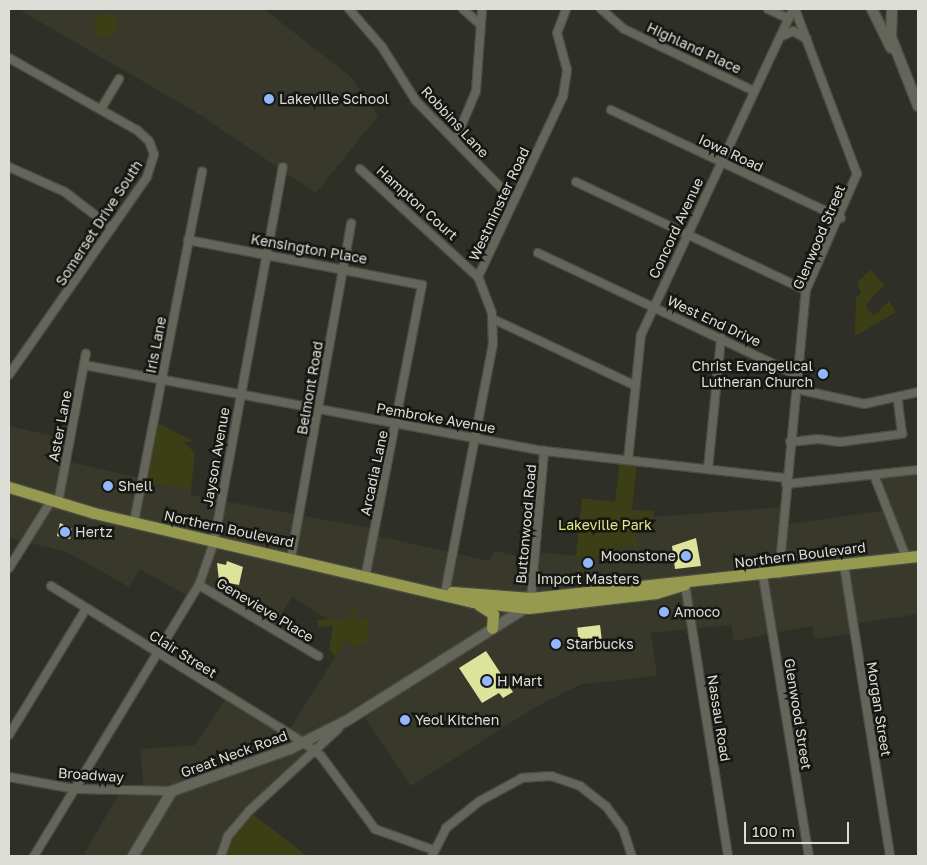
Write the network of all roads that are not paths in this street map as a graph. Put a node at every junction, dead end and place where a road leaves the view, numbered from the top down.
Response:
1 (349, 9) edge
2 (463, 9) edge
3 (482, 9) edge
4 (566, 9) edge
5 (601, 9) edge
6 (768, 9) edge
7 (794, 9) edge
8 (872, 9) edge
9 (892, 11) edge
10 (789, 18) junction
11 (481, 25) junction
12 (780, 37) junction
13 (807, 39) junction
14 (896, 54) junction
15 (9, 58) edge
16 (119, 79) dead end
17 (754, 91) junction
18 (918, 106) edge
19 (101, 110) junction
20 (611, 110) dead end
21 (455, 141) junction
22 (720, 162) junction
23 (9, 167) edge
24 (282, 167) dead end
25 (360, 169) dead end
26 (202, 172) dead end
27 (576, 182) dead end
28 (514, 201) junction
29 (841, 218) junction
30 (351, 223) dead end
31 (112, 228) junction
32 (687, 234) junction
33 (188, 240) junction
34 (538, 253) dead end
35 (266, 254) junction
36 (344, 269) junction
37 (478, 277) junction
38 (421, 288) joint
39 (806, 290) junction
40 (653, 306) junction
41 (493, 319) junction
42 (721, 338) junction
43 (86, 354) dead end
44 (84, 365) junction
45 (9, 375) edge
46 (798, 375) junction
47 (162, 380) junction
48 (634, 385) junction
49 (796, 389) junction
50 (918, 392) edge
51 (240, 394) junction
52 (898, 399) junction
53 (319, 408) junction
54 (396, 425) junction
55 (475, 438) junction
56 (790, 442) junction
57 (544, 451) junction
58 (628, 460) junction
59 (708, 469) junction
60 (918, 470) edge
61 (874, 475) junction
62 (786, 481) junction
63 (9, 487) edge
64 (55, 502) junction
65 (134, 522) junction
66 (214, 542) junction
67 (918, 556) edge
68 (906, 557) junction
69 (291, 558) junction
70 (844, 565) junction
71 (9, 568) edge
72 (366, 574) junction
73 (779, 574) junction
74 (763, 576) junction
75 (686, 584) junction
76 (199, 585) junction
77 (51, 586) dead end
78 (445, 593) junction
79 (473, 602) junction
80 (530, 603) junction
81 (86, 609) junction
82 (492, 628) junction
83 (158, 652) junction
84 (318, 656) dead end
85 (346, 721) junction
86 (9, 735) edge
87 (303, 742) junction
88 (314, 750) junction
89 (9, 777) edge
90 (75, 789) junction
91 (172, 791) junction
92 (433, 853) edge
93 (34, 856) edge
94 (133, 856) edge
95 (221, 856) edge
96 (632, 856) edge
97 (728, 856) edge
98 (808, 856) edge
99 (890, 856) edge

1 - 21 street, Robbins Lane
2 - 11 street
3 - 11 street
4 - 28 street, Westminster Road
5 - 17 street, Highland Place
6 - 10 street
7 - 10 street, Concord Avenue
7 - 13 street, Glenwood Street
8 - 9 main road
8 - 14 main road
9 - 14 main road
10 - 12 street, Concord Avenue
11 - 21 street
12 - 13 street
12 - 17 street, Concord Avenue
13 - 29 street, Glenwood Street
14 - 18 main road
15 - 19 street, Somerset Drive South
16 - 19 street
17 - 22 street, Concord Avenue
19 - 31 street, Somerset Drive South
20 - 22 street, Iowa Road
21 - 28 street, Robbins Lane
22 - 29 street, Iowa Road
22 - 32 street, Concord Avenue
23 - 31 street
24 - 35 street, Jayson Avenue
25 - 37 street, Hampton Court
26 - 33 street, Iris Lane
27 - 32 street
28 - 37 street, Westminster Road
29 - 39 street, Glenwood Street
30 - 36 street, Belmont Road
31 - 45 street, Somerset Drive South
32 - 39 street
32 - 40 street, Concord Avenue
33 - 35 street, Kensington Place
33 - 47 street, Iris Lane
34 - 40 street, West End Drive
35 - 36 street, Kensington Place
35 - 51 street, Jayson Avenue
36 - 38 street, Kensington Place
36 - 53 street, Belmont Road
37 - 41 street, Westminster Road
38 - 54 street, Arcadia Lane
39 - 46 street, Glenwood Street
40 - 42 street, West End Drive
40 - 48 street, Concord Avenue
41 - 48 street
41 - 55 street, Westminster Road
42 - 46 street, West End Drive
42 - 59 street
43 - 44 street, Aster Lane
44 - 47 street, Pembroke Avenue
44 - 64 street, Aster Lane
46 - 49 street, Glenwood Street
47 - 51 street, Pembroke Avenue
47 - 65 street, Iris Lane
48 - 58 street, Concord Avenue
49 - 52 street
49 - 56 street, Glenwood Street
50 - 52 street
51 - 53 street, Pembroke Avenue
51 - 66 street, Jayson Avenue
52 - 56 street
53 - 54 street, Pembroke Avenue
53 - 69 street, Belmont Road
54 - 55 street, Pembroke Avenue
54 - 72 street, Arcadia Lane
55 - 57 street, Pembroke Avenue
55 - 78 street, Westminster Road
56 - 62 street, Glenwood Street
57 - 58 street, Pembroke Avenue
57 - 80 street, Buttonwood Road
58 - 59 street, Pembroke Avenue
59 - 62 street, Pembroke Avenue
60 - 61 street, Pembroke Avenue
61 - 62 street, Pembroke Avenue
61 - 68 street
62 - 73 street, Glenwood Street
63 - 64 main road, Northern Boulevard
64 - 65 main road, Northern Boulevard
64 - 71 street
65 - 66 main road, Northern Boulevard
66 - 69 main road, Northern Boulevard
66 - 76 street, Jayson Avenue
67 - 68 main road, Northern Boulevard
68 - 70 main road, Northern Boulevard
69 - 72 main road, Northern Boulevard
70 - 73 main road, Northern Boulevard
70 - 99 street, Morgan Street
72 - 78 main road, Northern Boulevard
73 - 74 main road, Northern Boulevard
74 - 75 main road, Northern Boulevard
74 - 98 street, Glenwood Street
75 - 80 main road, Northern Boulevard
75 - 97 street, Nassau Road
76 - 83 street, Jayson Avenue
76 - 84 street, Genevieve Place
77 - 81 street, Clair Street
78 - 79 main road, Northern Boulevard
78 - 80 main road, Northern Boulevard
79 - 80 main road, Northern Boulevard
79 - 82 main road
80 - 82 main road, Great Neck Road
81 - 83 street, Clair Street
81 - 86 street
82 - 85 main road, Great Neck Road
83 - 87 street, Clair Street
83 - 90 street, Jayson Avenue
85 - 87 main road, Great Neck Road
85 - 88 street, Great Neck Road
87 - 88 street, Clair Street
87 - 91 main road, Great Neck Road
88 - 92 street, Clair Street
88 - 95 street, Great Neck Road
89 - 90 street, Broadway
90 - 91 street, Broadway
90 - 93 street, Jayson Avenue
91 - 94 main road, Great Neck Road
92 - 96 street

